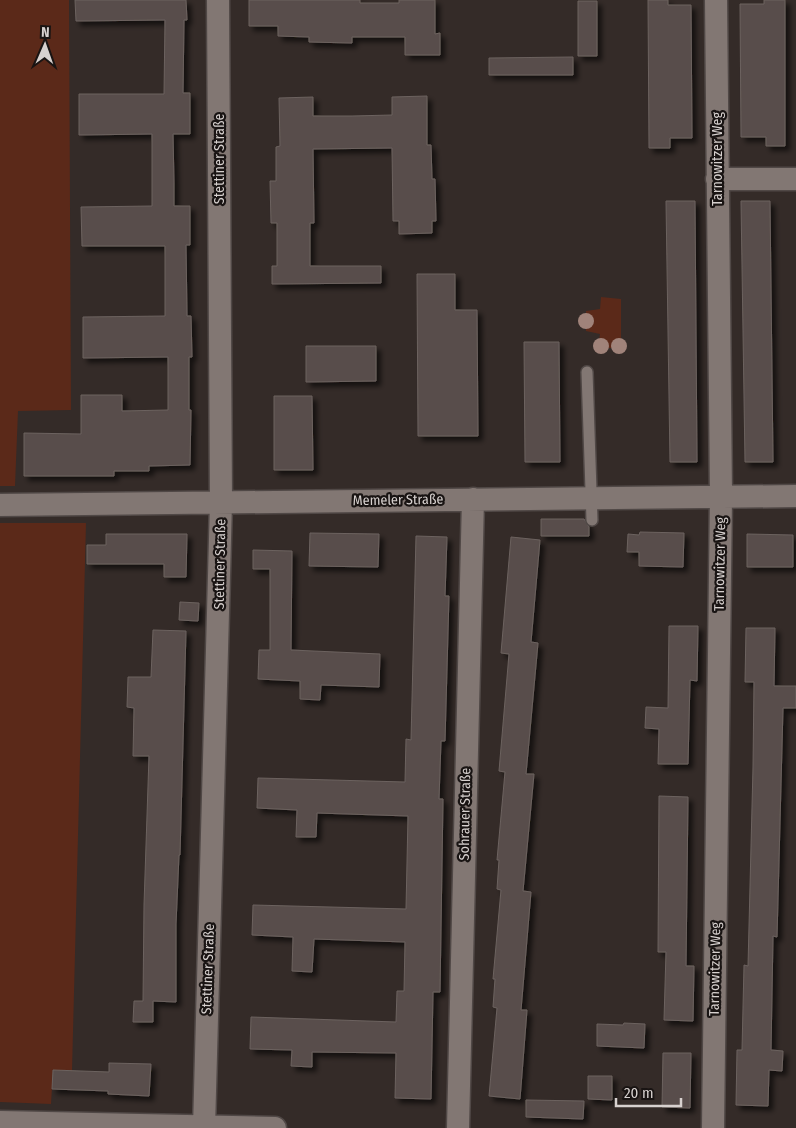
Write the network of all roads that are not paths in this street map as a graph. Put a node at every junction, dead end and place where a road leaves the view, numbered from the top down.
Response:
1 (218, 0) edge
2 (716, 0) edge
3 (717, 179) junction
4 (796, 179) edge
5 (587, 372) dead end
6 (720, 496) junction
7 (796, 496) edge
8 (473, 499) junction
9 (221, 502) junction
10 (0, 505) edge
11 (592, 509) junction
12 (0, 1122) edge
13 (204, 1127) edge
14 (275, 1128) edge
15 (458, 1128) edge
16 (714, 1128) edge

1 - 9 street, Stettiner Straße
2 - 3 street, Tarnowitzer Weg
3 - 4 street
3 - 6 street, Tarnowitzer Weg
5 - 11 lane
6 - 7 street, Memeler Straße
6 - 11 street, Memeler Straße
6 - 16 street, Tarnowitzer Weg
8 - 9 street, Memeler Straße
8 - 11 street, Memeler Straße
8 - 15 street, Sohrauer Straße
9 - 10 street, Memeler Straße
9 - 13 street, Stettiner Straße
12 - 13 street
13 - 14 street

